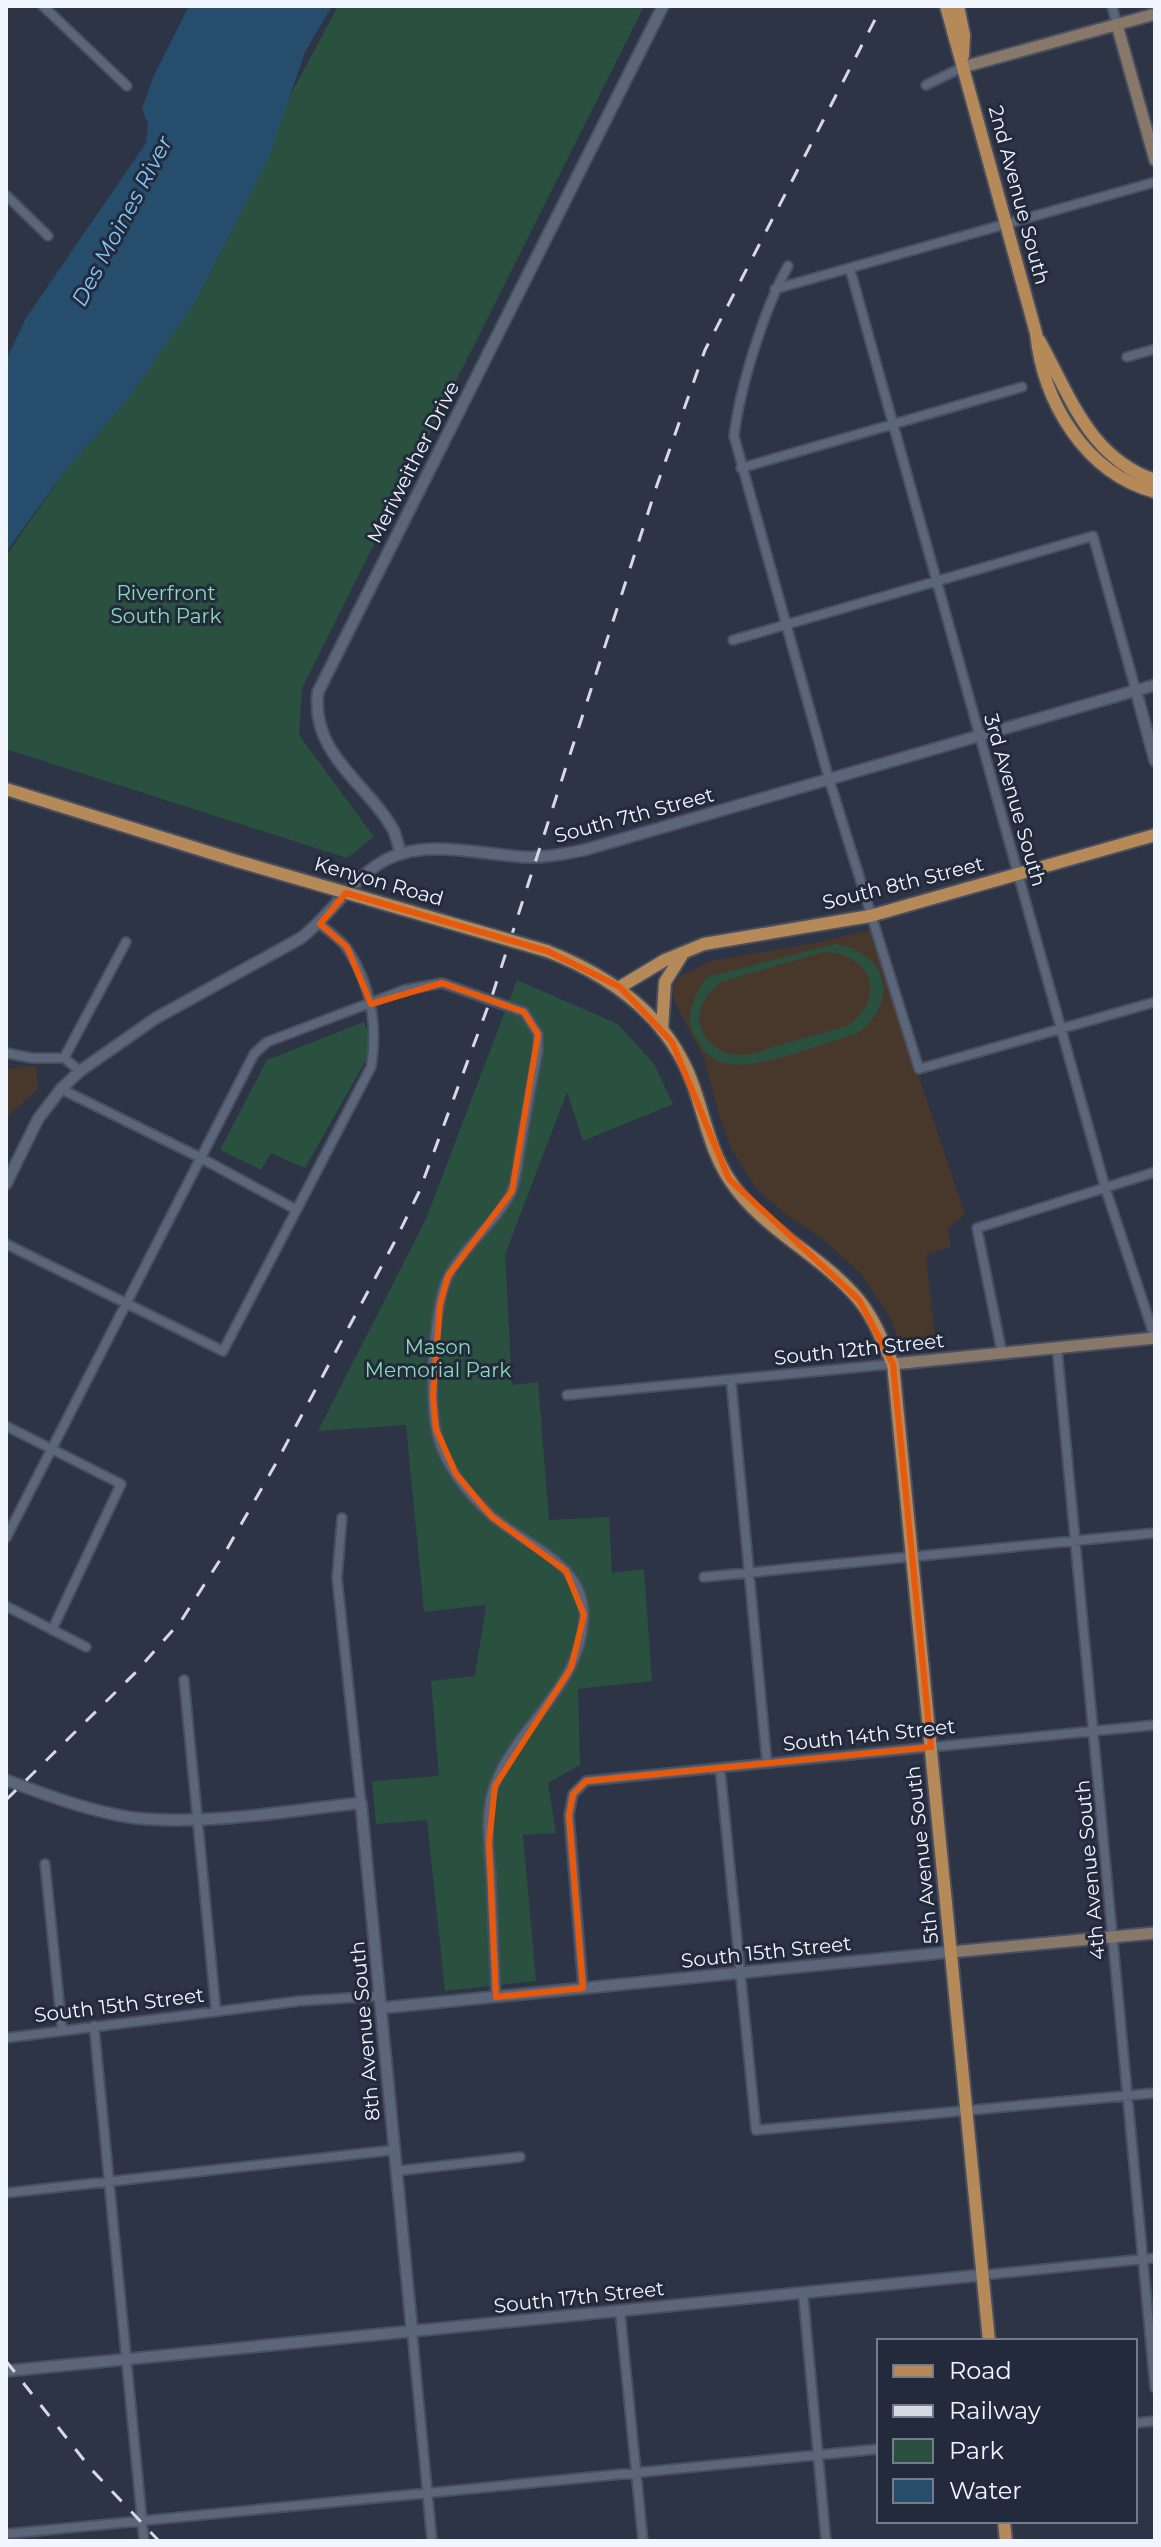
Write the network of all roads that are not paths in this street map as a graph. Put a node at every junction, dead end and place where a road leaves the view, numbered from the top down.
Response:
1 (43, 6) edge
2 (663, 6) edge
3 (946, 6) edge
4 (958, 6) edge
5 (1112, 6) edge
6 (1155, 14) edge
7 (1117, 25) junction
8 (963, 67) junction
9 (926, 85) dead end
10 (127, 86) dead end
11 (1155, 160) edge
12 (1155, 182) edge
13 (6, 195) edge
14 (1006, 224) junction
15 (48, 236) dead end
16 (788, 266) dead end
17 (850, 269) junction
18 (775, 289) junction
19 (1036, 333) junction
20 (1155, 349) edge
21 (1127, 357) dead end
22 (1022, 387) dead end
23 (894, 423) junction
24 (741, 468) junction
25 (1155, 480) edge
26 (1155, 492) edge
27 (937, 581) junction
28 (786, 625) junction
29 (733, 640) dead end
30 (1155, 685) edge
31 (1136, 691) junction
32 (980, 734) junction
33 (1155, 761) edge
34 (829, 779) junction
35 (6, 789) edge
36 (1155, 835) edge
37 (401, 854) junction
38 (1019, 874) junction
39 (870, 916) junction
40 (320, 924) junction
41 (126, 942) dead end
42 (684, 952) junction
43 (620, 987) junction
44 (1155, 1002) edge
45 (371, 1004) junction
46 (1062, 1028) junction
47 (662, 1030) junction
48 (6, 1053) edge
49 (64, 1058) junction
50 (80, 1071) junction
51 (61, 1089) junction
52 (199, 1157) junction
53 (1155, 1172) edge
54 (6, 1184) edge
55 (1105, 1187) junction
56 (295, 1209) junction
57 (6, 1244) edge
58 (126, 1302) junction
59 (1155, 1338) edge
60 (1057, 1348) junction
61 (1002, 1353) junction
62 (893, 1364) junction
63 (731, 1380) junction
64 (567, 1395) dead end
65 (6, 1426) edge
66 (51, 1449) junction
67 (342, 1518) dead end
68 (1155, 1533) edge
69 (6, 1538) edge
70 (1075, 1541) junction
71 (912, 1557) junction
72 (750, 1573) junction
73 (704, 1577) dead end
74 (6, 1606) edge
75 (52, 1630) junction
76 (86, 1647) dead end
77 (184, 1680) dead end
78 (1155, 1725) edge
79 (1093, 1731) junction
80 (931, 1747) junction
81 (767, 1763) junction
82 (720, 1768) junction
83 (6, 1780) edge
84 (361, 1803) junction
85 (198, 1820) junction
86 (45, 1864) dead end
87 (1155, 1933) edge
88 (1112, 1937) junction
89 (951, 1952) junction
90 (741, 1973) junction
91 (583, 1988) junction
92 (379, 1996) junction
93 (496, 1997) junction
94 (381, 2008) junction
95 (216, 2011) junction
96 (94, 2026) junction
97 (62, 2030) junction
98 (6, 2038) edge
99 (1155, 2093) edge
100 (1127, 2096) junction
101 (967, 2111) junction
102 (394, 2150) junction
103 (520, 2157) dead end
104 (396, 2171) junction
105 (109, 2182) junction
106 (6, 2193) edge
107 (1155, 2258) edge
108 (1143, 2259) junction
109 (983, 2275) junction
110 (803, 2293) junction
111 (620, 2311) junction
112 (412, 2331) junction
113 (989, 2339) edge
114 (127, 2359) junction
115 (6, 2371) edge
116 (1155, 2388) edge
117 (877, 2449) edge
118 (818, 2454) junction
119 (636, 2472) junction
120 (427, 2493) junction
121 (142, 2521) junction
122 (6, 2534) edge
123 (144, 2541) edge
124 (432, 2541) edge
125 (643, 2541) edge
126 (826, 2541) edge

1 - 10 street
2 - 37 street, Meriweither Drive
3 - 8 main road
4 - 8 main road
5 - 7 street
6 - 7 main road
7 - 8 main road
7 - 11 main road
8 - 9 street
8 - 14 main road, 2nd Avenue South
12 - 14 street
13 - 15 street
14 - 17 street
14 - 19 main road, 2nd Avenue South
16 - 18 street
17 - 18 street
17 - 23 street, 3rd Avenue South
18 - 24 street
19 - 25 main road, 2nd Avenue South
19 - 26 main road, 2nd Avenue South
20 - 21 street
22 - 23 street
23 - 24 street
23 - 27 street, 3rd Avenue South
24 - 28 street
27 - 28 street
27 - 31 street
27 - 32 street, 3rd Avenue South
28 - 29 street
28 - 34 street
30 - 31 street, South 7th Street
31 - 32 street, South 7th Street
31 - 33 street
32 - 34 street, South 7th Street
32 - 38 street, 3rd Avenue South
34 - 37 street, South 7th Street
34 - 39 street
35 - 43 main road, Kenyon Road, bridge
36 - 38 main road, South 8th Street
37 - 40 street, South 7th Street
38 - 39 main road, South 8th Street
38 - 46 street, 3rd Avenue South
39 - 42 main road, South 8th Street
39 - 46 street
40 - 45 street
40 - 50 street, South 7th Street
41 - 49 street
42 - 43 main road, South 8th Street
42 - 47 main road
43 - 47 main road, Kenyon Road
44 - 46 street
45 - 52 street
45 - 56 street
45 - 93 street
46 - 55 street, 3rd Avenue South
47 - 62 main road, Kenyon Road
48 - 49 street
49 - 50 street
50 - 51 street, South 7th Street
51 - 52 street
51 - 54 street, South 7th Street
52 - 56 street
52 - 58 street
53 - 55 street
55 - 59 street, 3rd Avenue South
55 - 61 street
56 - 58 street
57 - 58 street
58 - 66 street
59 - 60 main road, South 12th Street
60 - 61 main road, South 12th Street
60 - 70 street, 4th Avenue South
61 - 62 main road, South 12th Street
62 - 63 street, South 12th Street
62 - 71 main road, 5th Avenue South
63 - 64 street, South 12th Street
63 - 72 street
65 - 66 street
66 - 69 street
66 - 75 street
67 - 84 street, 8th Avenue South
68 - 70 street
70 - 71 street
70 - 79 street, 4th Avenue South
71 - 72 street
71 - 80 main road, 5th Avenue South
72 - 73 street
72 - 81 street
74 - 75 street
75 - 76 street
77 - 85 street
78 - 79 street, South 14th Street
79 - 80 street, South 14th Street
79 - 88 street, 4th Avenue South
80 - 81 street, South 14th Street
80 - 89 main road, 5th Avenue South
81 - 82 street, South 14th Street
82 - 90 street
82 - 91 street, South 14th Street
83 - 85 street
84 - 85 street
84 - 92 street, 8th Avenue South
85 - 95 street
86 - 97 street
87 - 88 main road, South 15th Street
88 - 89 main road, South 15th Street
88 - 100 street, 4th Avenue South
89 - 90 street, South 15th Street
89 - 101 main road, 5th Avenue South
90 - 91 street, South 15th Street
90 - 101 street
91 - 93 street, South 15th Street
92 - 94 street, 8th Avenue South
92 - 95 street, South 15th Street
93 - 94 street, South 15th Street
94 - 102 street, 8th Avenue South
95 - 96 street, South 15th Street
96 - 97 street, South 15th Street
96 - 105 street
97 - 98 street, South 15th Street
99 - 100 street
100 - 101 street
100 - 108 street, 4th Avenue South
101 - 109 main road, 5th Avenue South
102 - 104 street, 8th Avenue South
102 - 105 street
103 - 104 street
104 - 112 street, 8th Avenue South
105 - 106 street
105 - 114 street
107 - 108 street, South 17th Street
108 - 109 street, South 17th Street
108 - 116 street, 4th Avenue South
109 - 110 street, South 17th Street
109 - 113 main road, 5th Avenue South
110 - 111 street, South 17th Street
110 - 118 street
111 - 112 street, South 17th Street
111 - 119 street
112 - 114 street, South 17th Street
112 - 120 street, 8th Avenue South
114 - 115 street, South 17th Street
114 - 121 street
117 - 118 street
118 - 119 street
118 - 126 street
119 - 120 street
119 - 125 street
120 - 121 street
120 - 124 street, 8th Avenue South
121 - 122 street
121 - 123 street

